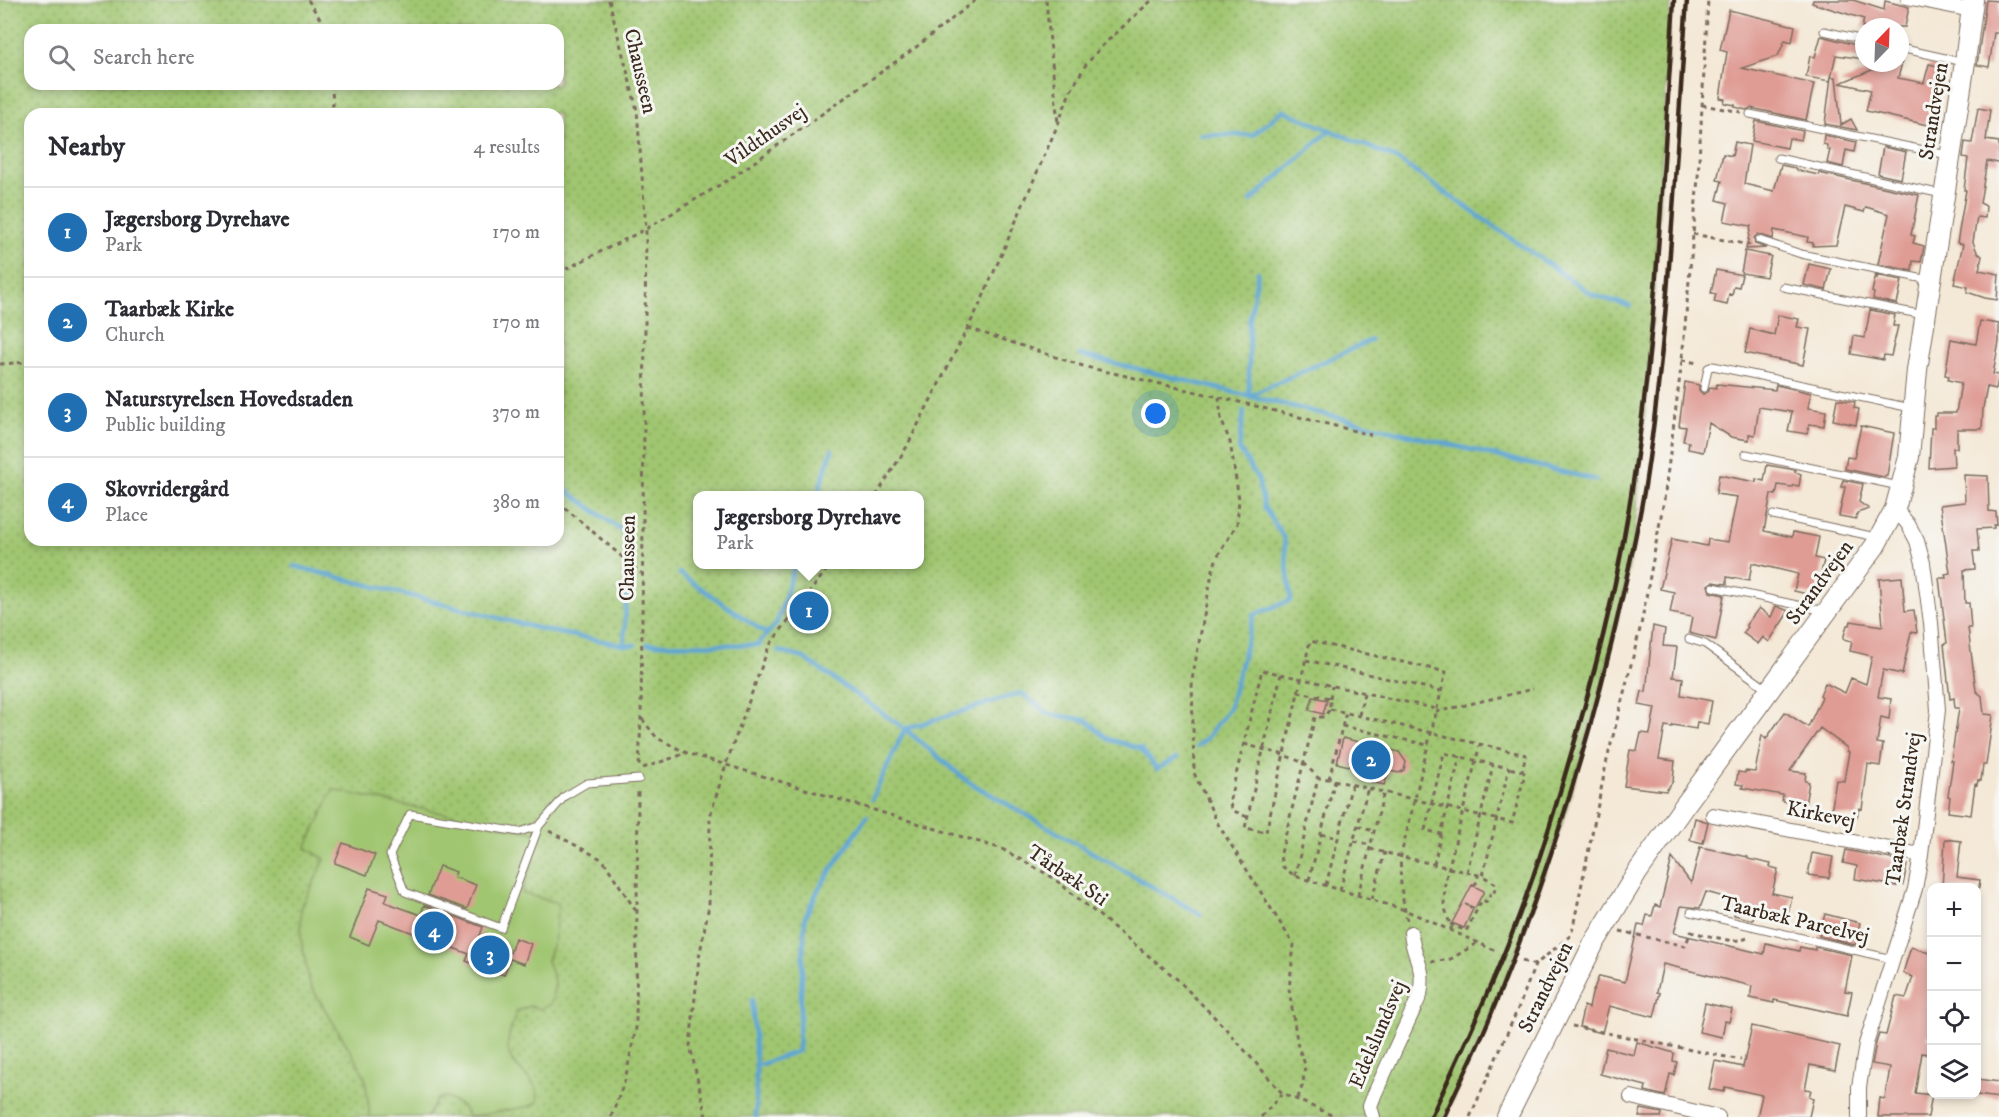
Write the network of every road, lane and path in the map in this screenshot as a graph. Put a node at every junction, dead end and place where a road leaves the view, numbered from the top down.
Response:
1 (308, 0) edge
2 (609, 0) edge
3 (976, 0) edge
4 (1046, 0) edge
5 (1152, 0) edge
6 (1708, 0) edge
7 (1905, 0) edge
8 (1938, 0) edge
9 (1972, 7) edge
10 (323, 24) edge
11 (1824, 31) dead end
12 (1855, 38) edge
13 (1909, 50) edge
14 (1965, 62) junction
15 (332, 90) edge
16 (1702, 105) junction
17 (333, 108) edge
18 (1750, 114) joint
19 (1058, 124) junction
20 (1950, 156) junction
21 (1778, 158) dead end
22 (1944, 194) junction
23 (646, 229) junction
24 (1693, 234) junction
25 (1759, 240) joint
26 (564, 270) edge
27 (1931, 280) junction
28 (1783, 286) dead end
29 (1926, 315) junction
30 (968, 328) junction
31 (1682, 360) junction
32 (24, 362) edge
33 (0, 364) edge
34 (1708, 368) junction
35 (1704, 388) dead end
36 (1219, 397) junction
37 (1914, 408) junction
38 (1371, 435) dead end
39 (1746, 454) dead end
40 (1902, 487) junction
41 (879, 491) edge
42 (564, 507) edge
43 (1895, 509) junction
44 (1773, 515) dead end
45 (1880, 538) junction
46 (827, 569) edge
47 (641, 574) junction
48 (1713, 586) dead end
49 (1828, 611) junction
50 (1689, 639) dead end
51 (1306, 660) junction
52 (1281, 674) junction
53 (1301, 679) junction
54 (1332, 686) junction
55 (1533, 689) dead end
56 (1441, 691) junction
57 (1770, 691) junction
58 (1298, 692) junction
59 (1364, 693) junction
60 (1330, 698) junction
61 (1330, 709) junction
62 (1436, 711) junction
63 (1346, 712) junction
64 (1359, 716) junction
65 (641, 717) junction
66 (1342, 726) junction
67 (1431, 733) junction
68 (1244, 744) junction
69 (1480, 744) junction
70 (1428, 745) junction
71 (1263, 750) junction
72 (687, 753) junction
73 (1284, 755) junction
74 (1460, 756) junction
75 (1476, 760) junction
76 (1304, 763) junction
77 (726, 764) junction
78 (1493, 765) junction
79 (1509, 768) junction
80 (1522, 771) junction
81 (1318, 778) junction
82 (639, 779) joint
83 (1329, 779) junction
84 (1335, 780) junction
85 (1352, 784) junction
86 (1368, 788) junction
87 (1384, 792) junction
88 (1414, 800) junction
89 (1431, 804) junction
90 (1447, 807) junction
91 (1464, 811) junction
92 (1713, 815) dead end
93 (1481, 816) junction
94 (1248, 817) junction
95 (1497, 819) junction
96 (539, 826) junction
97 (1358, 826) junction
98 (1374, 831) junction
99 (1321, 834) junction
100 (1441, 834) junction
101 (1338, 838) junction
102 (1354, 841) junction
103 (1370, 847) junction
104 (1385, 852) junction
105 (1401, 855) junction
106 (1921, 855) junction
107 (1434, 864) junction
108 (1450, 868) junction
109 (1467, 872) junction
110 (1481, 875) junction
111 (1295, 876) junction
112 (1309, 880) junction
113 (1326, 885) junction
114 (1474, 885) dead end
115 (1340, 890) junction
116 (1358, 895) junction
117 (1372, 900) junction
118 (1405, 910) junction
119 (1691, 912) dead end
120 (637, 913) junction
121 (1450, 924) junction
122 (1604, 925) junction
123 (1755, 927) junction
124 (1452, 931) junction
125 (1411, 933) dead end
126 (1478, 943) junction
127 (1494, 950) dead end
128 (1892, 959) junction
129 (1522, 961) dead end
130 (1421, 963) junction
131 (1535, 964) junction
132 (1555, 1020) junction
133 (1741, 1060) dead end
134 (1282, 1093) junction
135 (1631, 1097) dead end
136 (1297, 1100) junction
137 (1712, 1116) edge
138 (611, 1117) edge
139 (706, 1117) edge
140 (1261, 1117) edge
141 (1336, 1117) edge
142 (1373, 1117) edge
143 (1470, 1117) edge
144 (1507, 1117) edge
145 (1859, 1117) edge

1 - 10 path
2 - 23 path, Chausseen
3 - 23 path, Vildthusvej
4 - 19 path
5 - 19 path
6 - 16 path
7 - 9 lane
8 - 9 lane
9 - 14 main road, Strandvejen
11 - 12 lane
13 - 14 lane
14 - 20 main road, Strandvejen
15 - 17 path
16 - 18 path
16 - 24 path
18 - 20 lane
19 - 30 path
20 - 22 main road, Strandvejen
21 - 22 lane
22 - 27 main road, Strandvejen
23 - 26 path, Vildthusvej
23 - 47 path, Chausseen
24 - 25 path
24 - 31 path
25 - 27 lane
27 - 29 main road, Strandvejen
28 - 29 lane
29 - 37 main road, Strandvejen
30 - 36 path
30 - 41 path
31 - 34 path
31 - 131 path
32 - 33 path
34 - 35 lane
34 - 37 lane
36 - 38 path
36 - 136 path
37 - 40 main road, Strandvejen
39 - 40 lane
40 - 43 main road, Strandvejen
42 - 47 path
43 - 45 main road, Strandvejen
43 - 106 street, Taarbæk Strandvej
44 - 45 lane
45 - 49 main road, Strandvejen
46 - 77 path
47 - 65 path, Chausseen
48 - 49 lane
49 - 57 main road, Strandvejen
50 - 57 lane
51 - 53 path
51 - 56 path
51 - 56 path
52 - 53 path
52 - 68 path
52 - 71 path
53 - 54 path
53 - 58 path
54 - 59 path
54 - 60 path
55 - 62 path
56 - 62 path
57 - 122 main road, Strandvejen
58 - 60 path
58 - 73 path
59 - 62 path
59 - 64 path
60 - 61 path
61 - 63 path
61 - 76 path
62 - 67 path
63 - 64 path
63 - 66 path
64 - 67 path
65 - 72 path, Tårbæk Sti
65 - 72 path, Chausseen
66 - 70 path
66 - 83 path
67 - 69 path
67 - 70 path
68 - 71 path
68 - 94 path
69 - 75 path
69 - 80 path
70 - 88 path
71 - 73 path
71 - 94 path
72 - 77 path, Tårbæk Sti
73 - 76 path
73 - 94 path
74 - 75 path
74 - 89 path
74 - 90 path
75 - 78 path
75 - 91 path
76 - 81 path
76 - 111 path
77 - 134 path, Tårbæk Sti
77 - 139 path
78 - 79 path
78 - 93 path
79 - 80 path
79 - 95 path
80 - 95 path
81 - 83 path
81 - 111 path
82 - 96 lane
82 - 120 path
83 - 84 path
84 - 85 path
84 - 99 path
85 - 86 path
85 - 101 path
86 - 87 path
86 - 97 path
87 - 88 path
87 - 98 path
88 - 89 path
88 - 105 path
89 - 90 path
89 - 100 path
90 - 91 path
90 - 100 path
91 - 93 path
91 - 108 path
92 - 106 street, Kirkevej
93 - 95 path
93 - 109 path
95 - 110 path
96 - 96 lane
96 - 120 path
97 - 98 path
97 - 102 path
98 - 103 path
99 - 101 path
99 - 112 path
100 - 107 path
101 - 113 path
102 - 103 path
102 - 115 path
103 - 104 path
103 - 116 path
104 - 105 path
104 - 117 path
105 - 107 path
105 - 118 path
106 - 128 street, Taarbæk Strandvej
107 - 108 path
108 - 109 path
108 - 121 path
109 - 110 path
110 - 114 path
110 - 121 path
111 - 112 path
112 - 113 path
113 - 115 path
115 - 116 path
116 - 117 path
117 - 118 path
118 - 124 path
119 - 123 lane, Taarbæk Parcelvej
120 - 138 path
121 - 124 path
122 - 123 path
122 - 132 main road, Strandvejen
123 - 128 lane, Taarbæk Parcelvej
124 - 126 path
125 - 130 street, Edelslundsvej
126 - 127 path
126 - 130 path
128 - 145 street, Taarbæk Strandvej
129 - 131 path
130 - 142 street, Edelslundsvej
131 - 143 path
132 - 133 path
132 - 144 main road, Strandvejen
134 - 136 path, Tårbæk Sti
134 - 140 path
135 - 137 street
136 - 141 path, Tårbæk Sti

